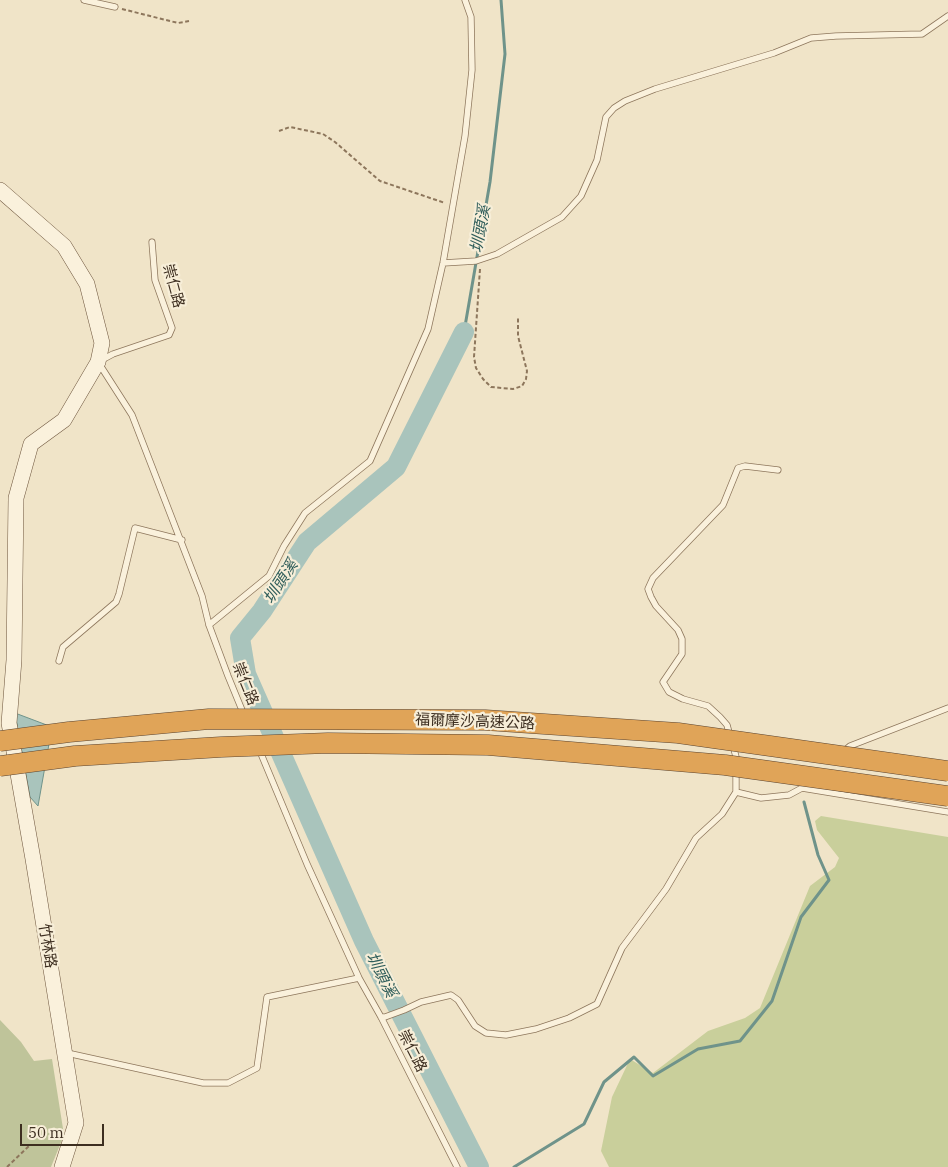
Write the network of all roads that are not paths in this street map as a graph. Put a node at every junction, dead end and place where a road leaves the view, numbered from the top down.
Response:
1 (84, 0) edge
2 (465, 0) edge
3 (115, 7) road end
4 (948, 16) edge
5 (0, 190) edge
6 (152, 242) dead end
7 (443, 263) junction
8 (98, 362) junction
9 (778, 470) dead end
10 (182, 540) junction
11 (209, 625) junction
12 (59, 661) dead end
13 (948, 708) edge
14 (250, 730) dead end
15 (4, 732) edge
16 (254, 738) dead end
17 (829, 764) dead end
18 (0, 766) edge
19 (822, 770) dead end
20 (948, 771) edge
21 (802, 788) junction
22 (736, 792) junction
23 (948, 796) edge
24 (948, 812) edge
25 (359, 978) junction
26 (383, 1017) junction
27 (65, 1052) junction
28 (62, 1167) edge
29 (457, 1167) edge

1 - 3 lane
2 - 7 lane
4 - 7 lane
5 - 8 street
6 - 8 lane, 崇仁路
7 - 11 lane
8 - 10 lane, 崇仁路
8 - 15 street, 竹林路
9 - 22 lane
10 - 11 lane, 崇仁路
10 - 12 lane
11 - 14 lane, 崇仁路
13 - 17 lane
15 - 20 highway, 福爾摩沙高速公路, bridge
15 - 27 street, 竹林路
16 - 25 lane, 崇仁路
18 - 23 highway, 福爾摩沙高速公路, bridge
19 - 21 lane
21 - 22 lane
21 - 24 lane
22 - 26 lane
25 - 26 lane, 崇仁路
25 - 27 lane
26 - 29 lane, 崇仁路
27 - 28 street, 竹林路

